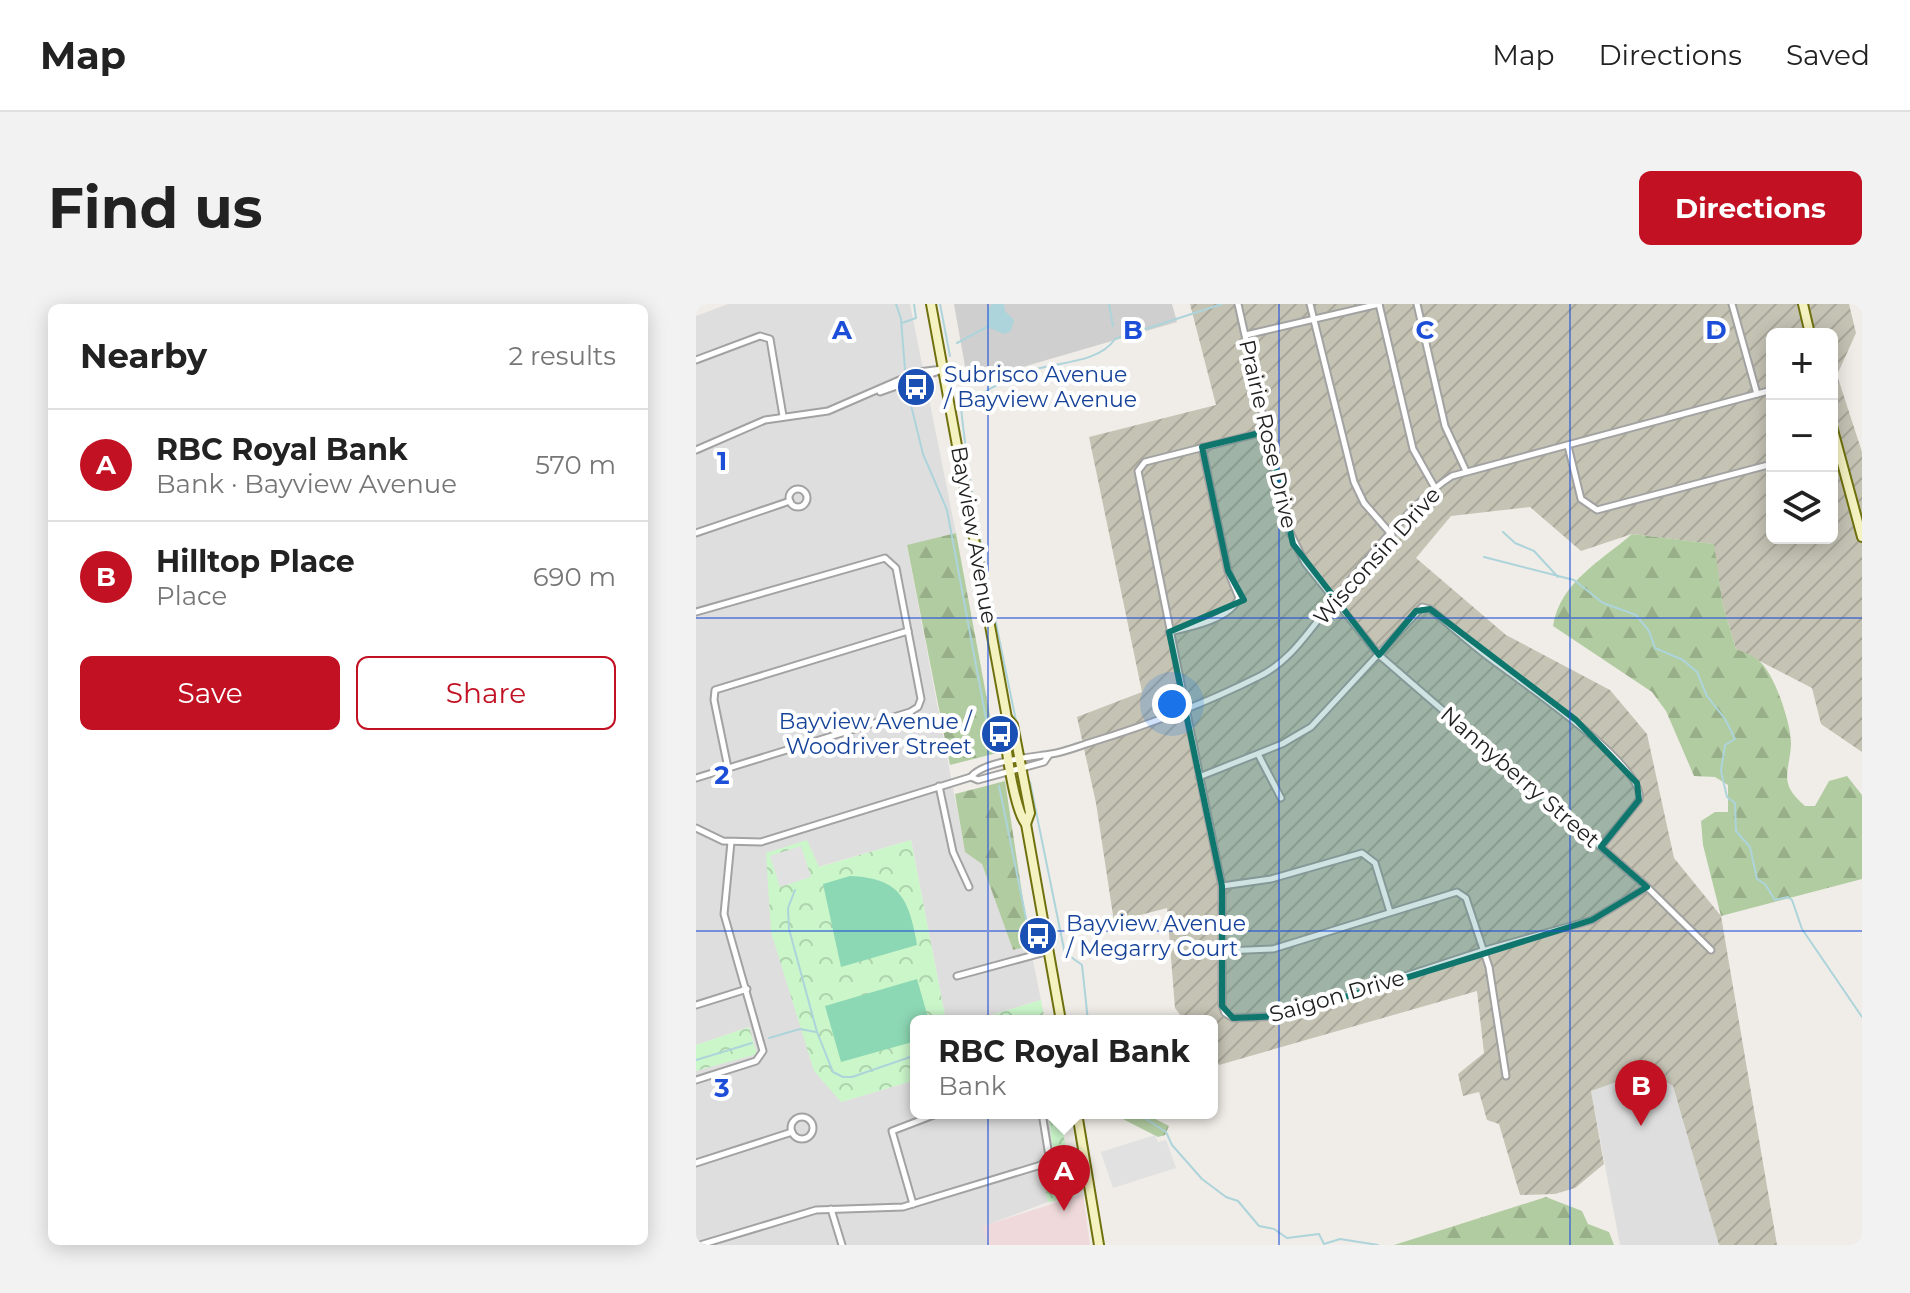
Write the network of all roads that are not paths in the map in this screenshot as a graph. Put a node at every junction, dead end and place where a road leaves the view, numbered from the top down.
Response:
1 (931, 304) edge
2 (1238, 304) edge
3 (1310, 304) edge
4 (1379, 304) edge
5 (1417, 304) edge
6 (1732, 304) edge
7 (1803, 304) edge
8 (1313, 320) junction
9 (1809, 328) edge
10 (1246, 335) junction
11 (696, 360) edge
12 (944, 369) junction
13 (1766, 392) edge
14 (1757, 394) junction
15 (783, 416) junction
16 (1268, 431) junction
17 (1568, 446) junction
18 (1202, 447) junction
19 (696, 450) edge
20 (1838, 461) edge
21 (1766, 466) edge
22 (1466, 471) junction
23 (1435, 488) junction
24 (790, 501) dead end
25 (696, 533) edge
26 (1392, 535) junction
27 (1862, 537) edge
28 (1336, 598) junction
29 (696, 612) edge
30 (908, 631) junction
31 (1169, 632) junction
32 (1379, 655) junction
33 (1186, 708) junction
34 (1258, 754) junction
35 (1015, 764) junction
36 (728, 768) junction
37 (1199, 777) junction
38 (696, 778) edge
39 (939, 786) junction
40 (1281, 798) dead end
41 (696, 828) edge
42 (731, 842) junction
43 (1601, 847) junction
44 (1222, 886) junction
45 (969, 887) dead end
46 (1647, 887) junction
47 (1390, 912) junction
48 (1711, 950) dead end
49 (1049, 951) junction
50 (1223, 951) junction
51 (1482, 951) junction
52 (957, 976) dead end
53 (747, 989) junction
54 (696, 1005) edge
55 (1060, 1015) edge
56 (1506, 1076) dead end
57 (696, 1080) edge
58 (918, 1119) edge
59 (1043, 1119) edge
60 (1078, 1119) edge
61 (792, 1132) junction
62 (696, 1163) edge
63 (913, 1204) junction
64 (831, 1209) junction
65 (700, 1245) edge
66 (842, 1245) edge
67 (1099, 1245) edge

1 - 12 main road, Bayview Avenue
2 - 10 street, Prairie Rose Drive
3 - 8 street
4 - 8 street
4 - 23 street
5 - 22 street
6 - 14 street
7 - 9 main road
8 - 10 street
8 - 26 street
10 - 16 street, Prairie Rose Drive
11 - 15 street
12 - 15 street
12 - 35 main road, Bayview Avenue
13 - 14 street, Wisconsin Drive
14 - 17 street, Wisconsin Drive
15 - 19 street
16 - 18 street
16 - 28 street, Prairie Rose Drive
17 - 21 street
17 - 22 street, Wisconsin Drive
18 - 31 street, Saigon Drive
18 - 31 street
20 - 27 main road
22 - 23 street, Wisconsin Drive
23 - 26 street, Wisconsin Drive
24 - 25 street
26 - 28 street, Wisconsin Drive
28 - 32 street, Nannyberry Street
28 - 33 street, Wisconsin Drive
29 - 30 street
30 - 36 street
30 - 36 street
31 - 33 street, Saigon Drive
32 - 34 street
32 - 43 street, Nannyberry Street
32 - 43 street
33 - 35 street, Wisconsin Drive
33 - 37 street, Saigon Drive
34 - 37 street
34 - 40 street
35 - 39 street, Wisconsin Drive
35 - 49 main road, Bayview Avenue
36 - 38 street
37 - 44 street, Saigon Drive
39 - 42 street, Wisconsin Drive
39 - 45 street
41 - 42 street
42 - 53 street
43 - 46 street, Nannyberry Street
44 - 47 street
44 - 50 street, Saigon Drive
46 - 48 street, Nannyberry Street
46 - 51 street, Saigon Drive
47 - 50 street
47 - 51 street
49 - 52 street
49 - 55 main road, Bayview Avenue
50 - 51 street, Saigon Drive
51 - 56 street
53 - 54 street
53 - 57 street
58 - 63 street
59 - 63 street
60 - 67 main road
61 - 61 street
61 - 62 street
63 - 64 street
64 - 65 street
64 - 66 street

